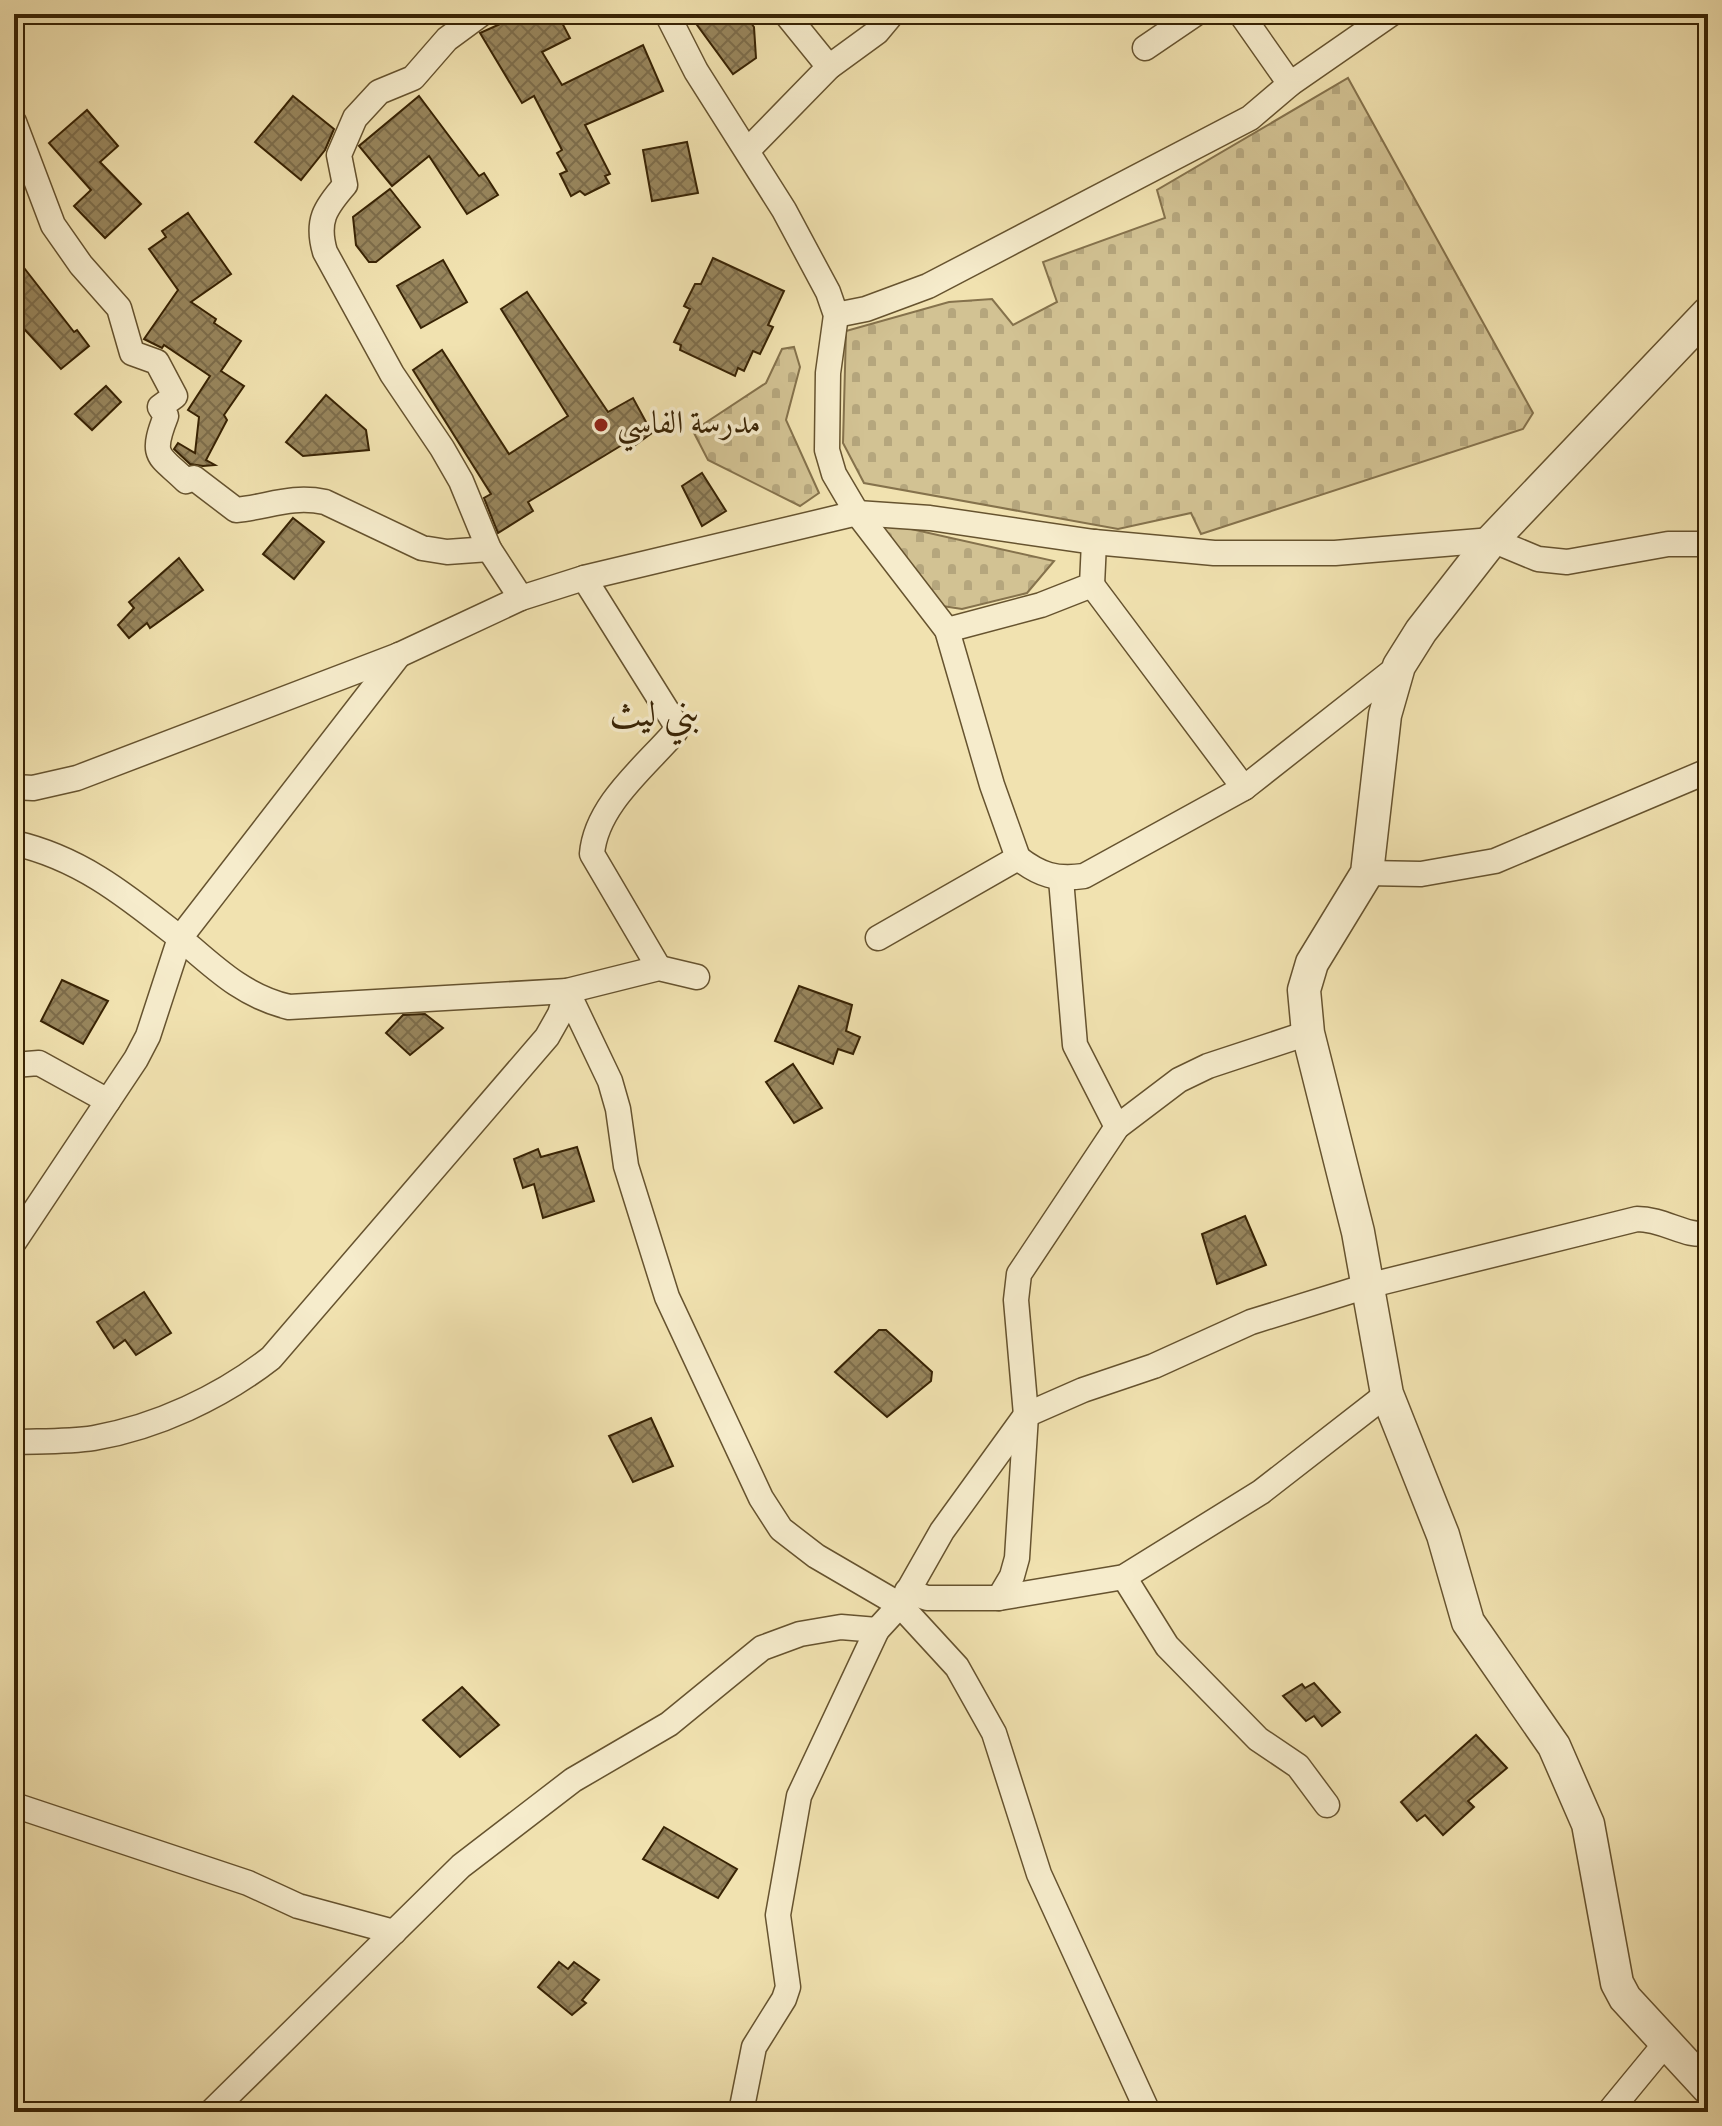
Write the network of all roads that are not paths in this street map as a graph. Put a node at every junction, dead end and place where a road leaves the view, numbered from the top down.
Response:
1 (481, 14) edge
2 (667, 14) edge
3 (786, 14) edge
4 (892, 14) edge
5 (1195, 14) edge
6 (1241, 14) edge
7 (1391, 14) edge
8 (1145, 48) dead end
9 (829, 67) junction
10 (1290, 84) junction
11 (14, 122) edge
12 (748, 150) junction
13 (1708, 313) edge
14 (836, 315) junction
15 (857, 513) junction
16 (1492, 540) junction
17 (1094, 542) junction
18 (1708, 544) edge
19 (489, 549) junction
20 (584, 578) junction
21 (1092, 585) junction
22 (521, 598) junction
23 (947, 630) junction
24 (399, 655) junction
25 (1399, 666) junction
26 (1708, 771) edge
27 (14, 787) edge
28 (1244, 788) junction
29 (14, 843) edge
30 (1018, 858) junction
31 (1367, 873) junction
32 (1061, 879) junction
33 (180, 938) junction
34 (878, 938) dead end
35 (659, 968) junction
36 (697, 977) dead end
37 (567, 991) junction
38 (1308, 1033) junction
39 (14, 1065) edge
40 (108, 1101) junction
41 (1117, 1127) junction
42 (1704, 1238) edge
43 (14, 1242) edge
44 (1367, 1286) junction
45 (1387, 1394) junction
46 (1026, 1415) junction
47 (14, 1442) edge
48 (1124, 1577) junction
49 (903, 1598) junction
50 (999, 1598) junction
51 (877, 1630) junction
52 (14, 1805) edge
53 (1327, 1805) dead end
54 (394, 1932) junction
55 (1665, 2044) junction
56 (1708, 2088) edge
57 (211, 2112) edge
58 (741, 2112) edge
59 (1148, 2112) edge
60 (1609, 2112) edge

1 - 19 street
2 - 12 street
3 - 9 street
4 - 9 street
5 - 8 street
6 - 10 street
7 - 10 street
9 - 12 street
10 - 14 street
11 - 19 street
12 - 14 street
13 - 16 street
14 - 15 street
15 - 17 street
15 - 20 street
15 - 23 street
16 - 17 street
16 - 18 street
16 - 25 street
17 - 21 street
19 - 22 street
20 - 22 street
20 - 35 street
21 - 23 street
21 - 28 street
22 - 24 street
23 - 30 street
24 - 27 street
24 - 33 street
25 - 28 street
25 - 31 street
26 - 31 street
28 - 32 street
29 - 33 street
30 - 32 street
30 - 34 street
31 - 38 street
32 - 41 street
33 - 37 street
33 - 40 street
35 - 36 street
35 - 37 street
37 - 47 street
37 - 49 street
38 - 41 street
38 - 44 street
39 - 40 street
40 - 43 street
41 - 46 street
42 - 44 street
44 - 45 street
44 - 46 street
45 - 48 street
45 - 55 street
46 - 49 street
46 - 50 street
48 - 50 street
48 - 53 street
49 - 50 street
49 - 51 street
49 - 59 street
51 - 54 street
51 - 58 street
52 - 54 street
54 - 57 street
55 - 56 street
55 - 60 street

